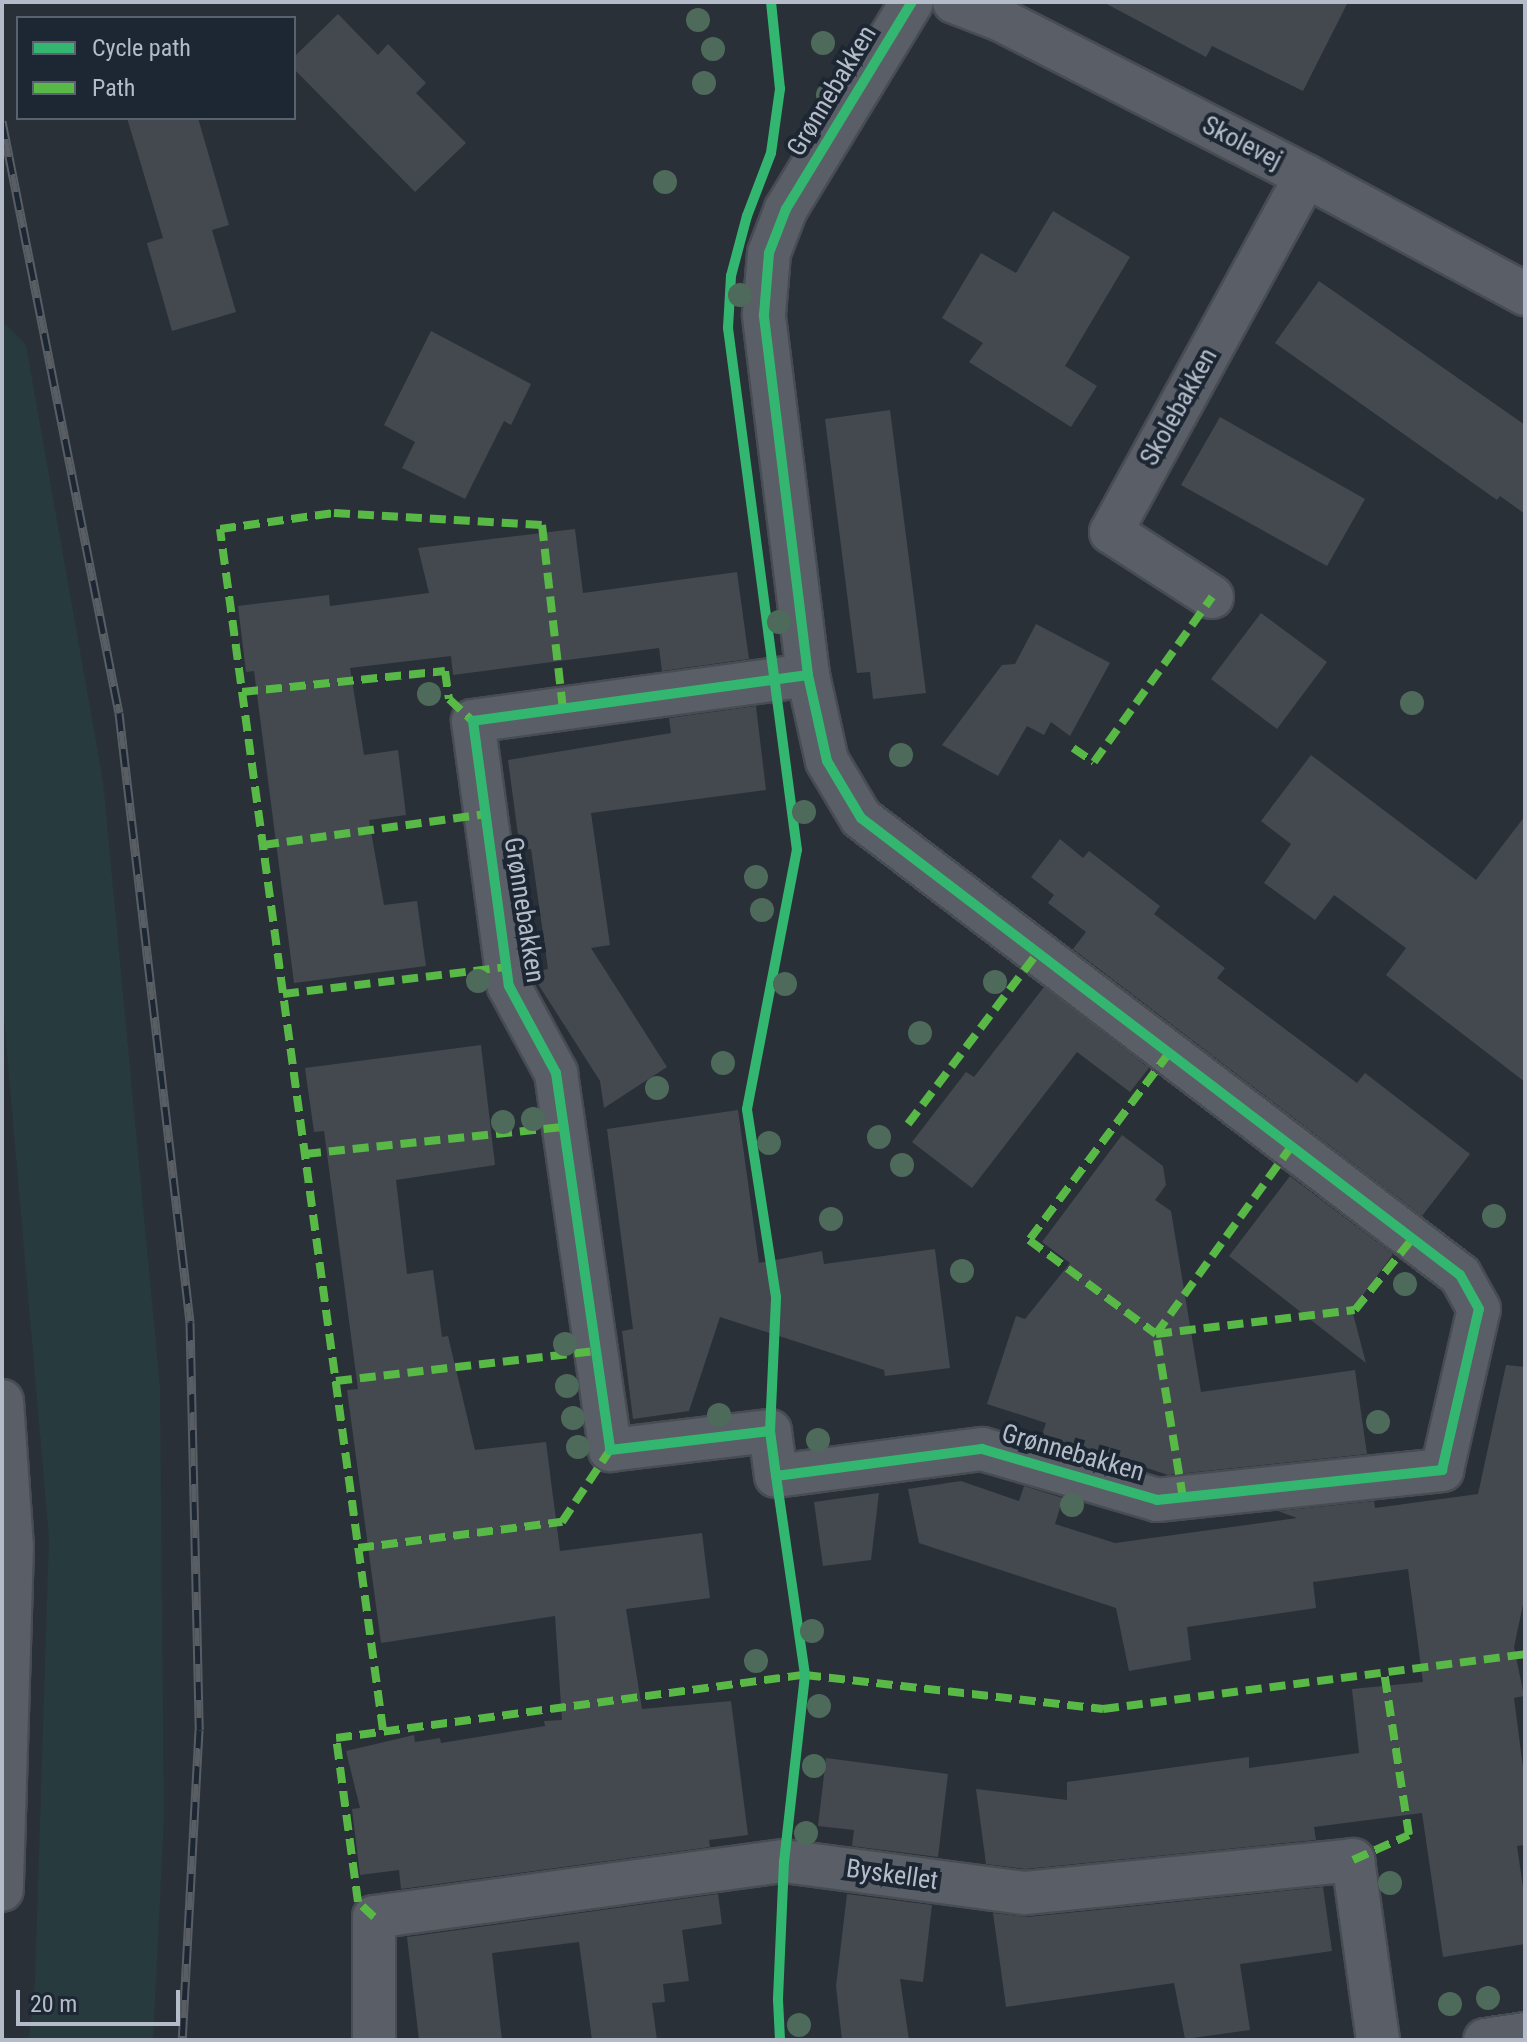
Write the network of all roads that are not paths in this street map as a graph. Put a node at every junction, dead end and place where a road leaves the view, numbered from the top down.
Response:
1 (912, 2) edge
2 (954, 2) edge
3 (1306, 176) junction
4 (1525, 294) edge
5 (1212, 597) dead end
6 (808, 675) junction
7 (2, 1401) edge
8 (3, 1875) edge
9 (1525, 2034) edge
10 (374, 2040) edge
11 (1378, 2040) edge
12 (1485, 2040) edge

1 - 6 street, Grønnebakken
2 - 3 street, Skolevej
3 - 4 street, Skolevej
3 - 5 street, Skolebakken
6 - 6 street, Grønnebakken
7 - 8 street
9 - 12 street
10 - 11 street, Byskellet

